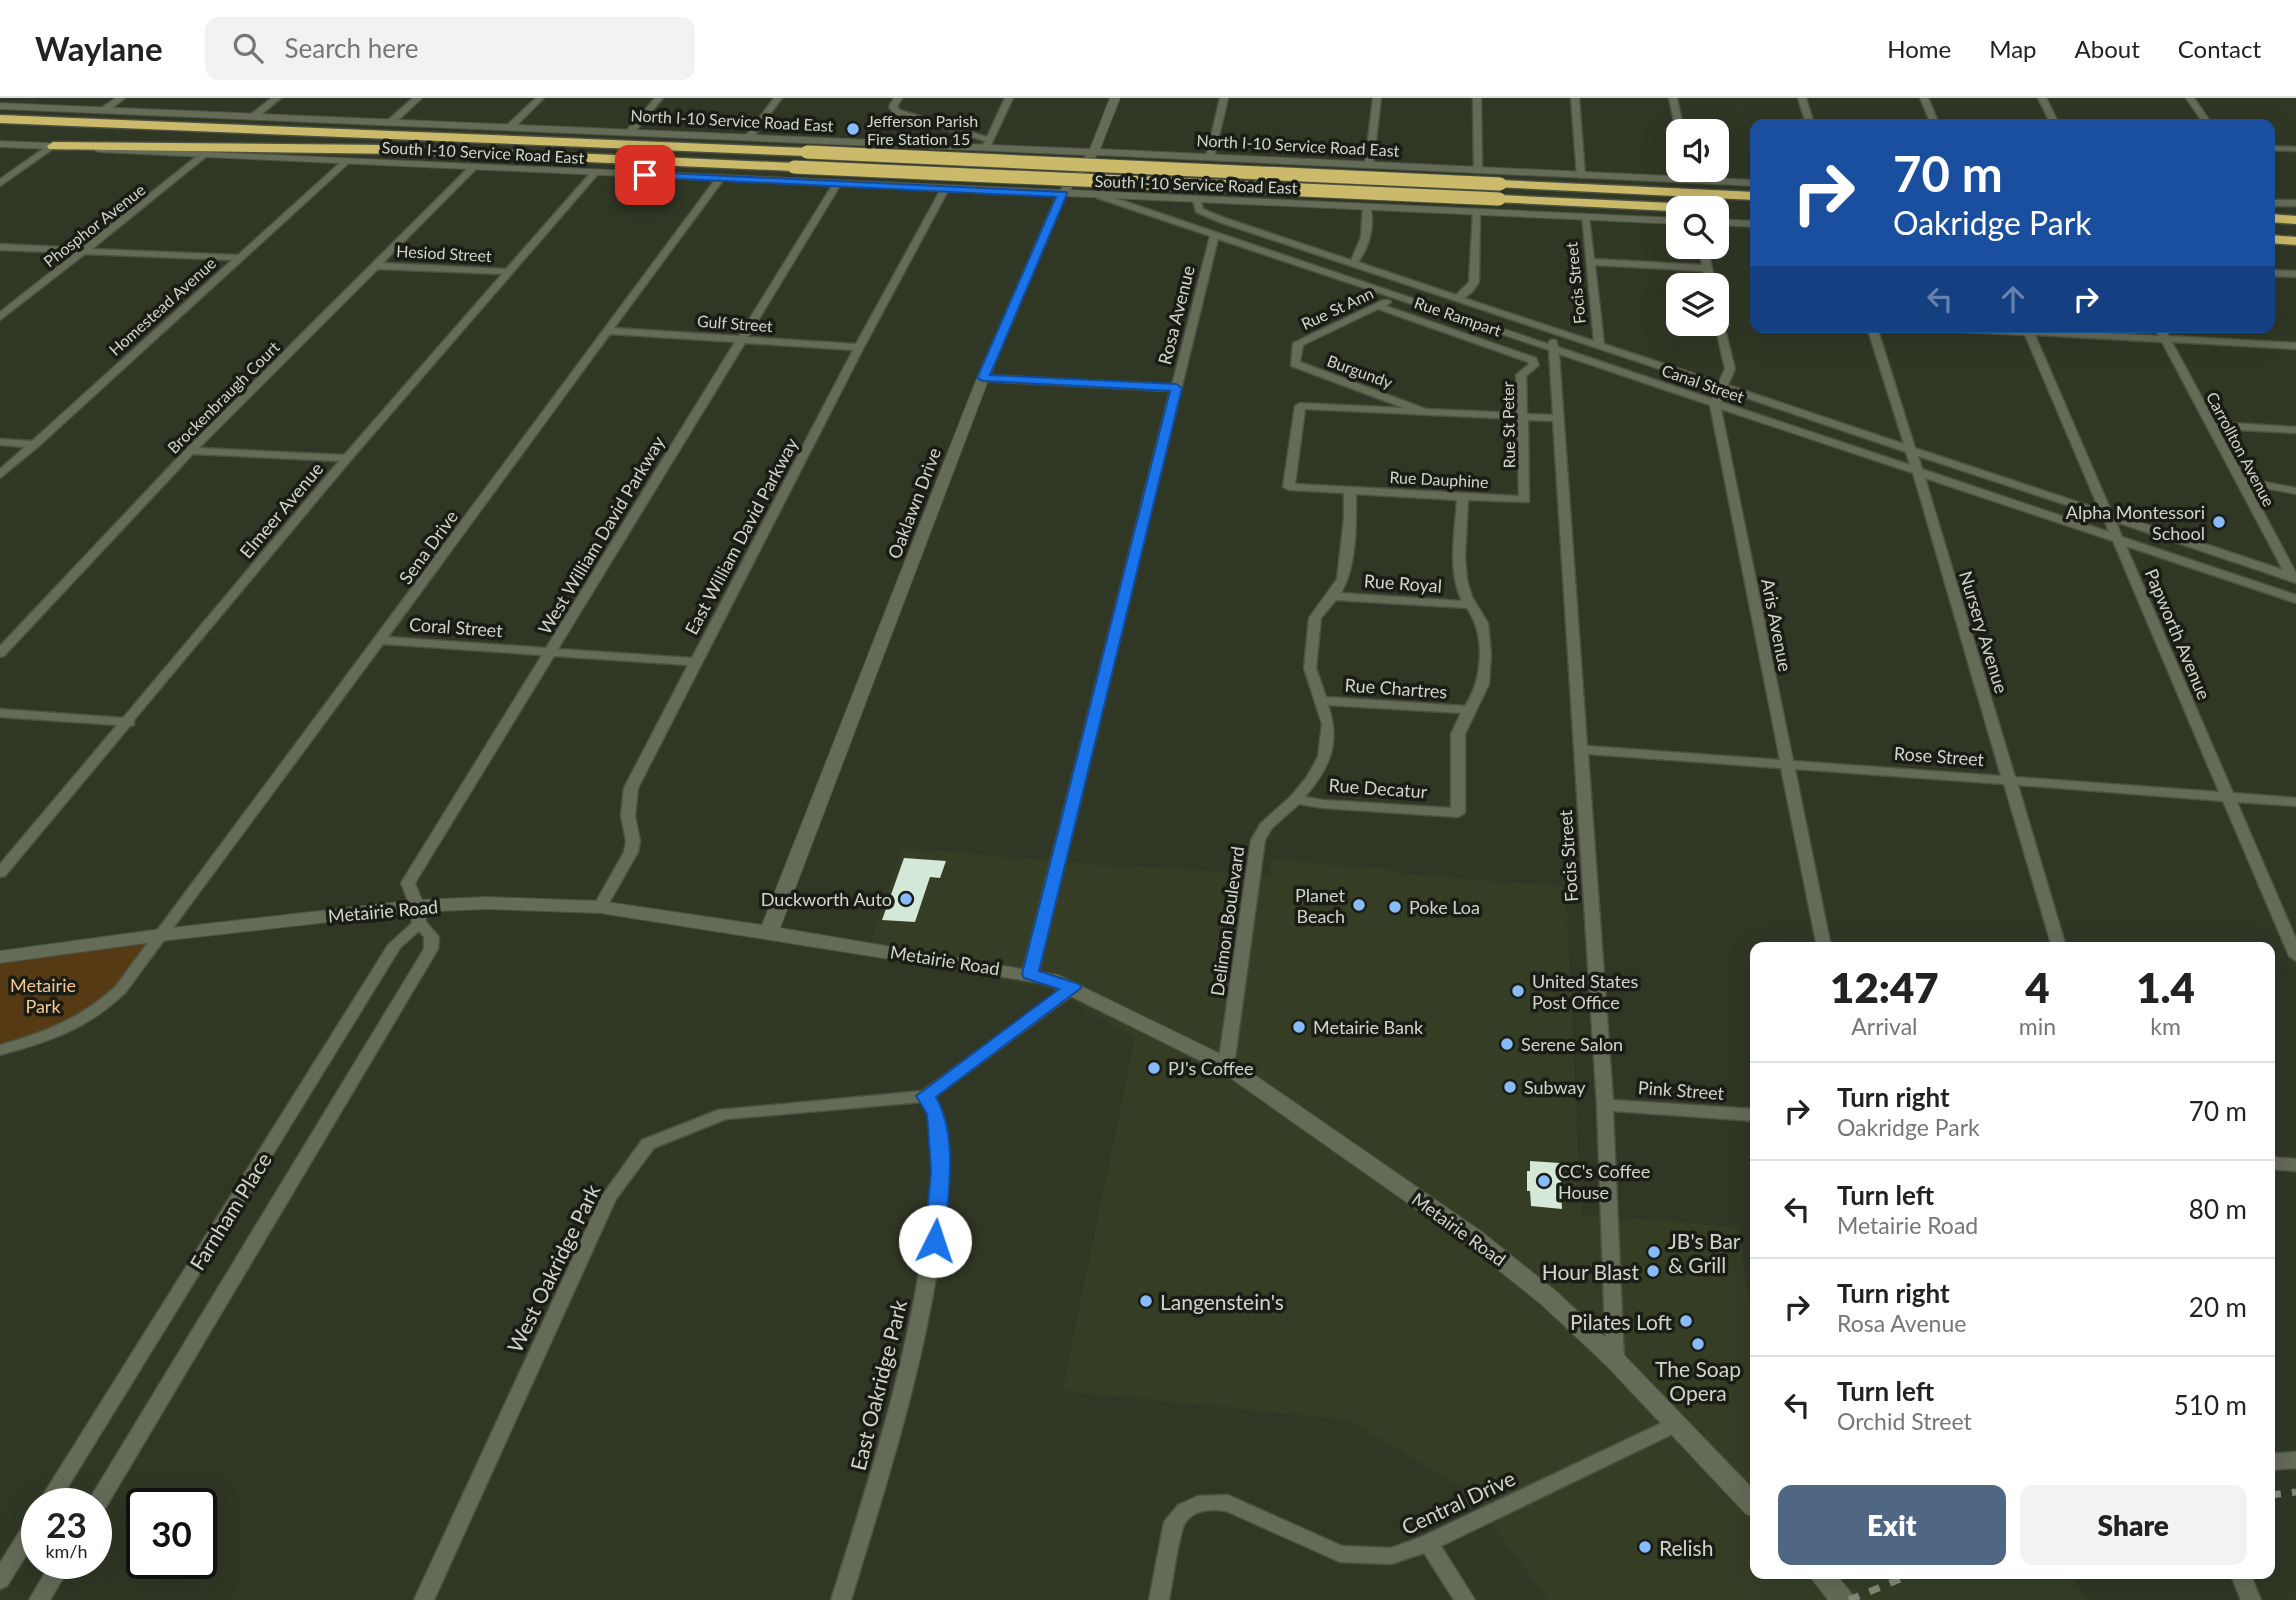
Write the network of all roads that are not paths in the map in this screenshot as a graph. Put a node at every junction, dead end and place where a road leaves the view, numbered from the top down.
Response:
1 (121, 98) edge
2 (277, 98) edge
3 (418, 98) edge
4 (540, 98) edge
5 (659, 98) edge
6 (778, 98) edge
7 (898, 98) edge
8 (1009, 98) edge
9 (1115, 98) edge
10 (1224, 98) edge
11 (1377, 98) edge
12 (1477, 98) edge
13 (1575, 98) edge
14 (1673, 98) edge
15 (1802, 98) edge
16 (1924, 98) edge
17 (2042, 98) edge
18 (2190, 98) edge
19 (0, 106) edge
20 (104, 110) junction
21 (254, 116) junction
22 (0, 118) edge
23 (1677, 119) edge
24 (1808, 119) edge
25 (1933, 119) edge
26 (2052, 119) edge
27 (2205, 119) edge
28 (391, 122) junction
29 (510, 127) junction
30 (0, 132) edge
31 (631, 132) junction
32 (749, 137) junction
33 (0, 144) edge
34 (988, 144) junction
35 (53, 146) junction
36 (681, 147) junction
37 (2275, 148) edge
38 (2296, 149) edge
39 (431, 151) junction
40 (1094, 152) junction
41 (204, 155) junction
42 (1210, 157) junction
43 (346, 162) junction
44 (1369, 165) junction
45 (473, 168) junction
46 (1478, 170) junction
47 (595, 173) junction
48 (1581, 175) junction
49 (1666, 175) edge
50 (720, 179) junction
51 (1729, 180) edge
52 (1750, 182) edge
53 (0, 183) edge
54 (837, 184) junction
55 (944, 189) junction
56 (1062, 194) junction
57 (1100, 196) junction
58 (1750, 196) edge
59 (1196, 200) junction
60 (2275, 203) edge
61 (2296, 203) edge
62 (1367, 207) junction
63 (1666, 207) edge
64 (1729, 209) edge
65 (1750, 210) edge
66 (1477, 212) junction
67 (1586, 217) junction
68 (2275, 218) edge
69 (1666, 220) edge
70 (2296, 220) edge
71 (1729, 223) edge
72 (1750, 224) edge
73 (2296, 235) edge
74 (1214, 236) junction
75 (2275, 236) edge
76 (2275, 237) edge
77 (2296, 241) edge
78 (0, 247) edge
79 (83, 251) junction
80 (239, 258) junction
81 (1705, 259) edge
82 (1590, 262) junction
83 (1353, 263) junction
84 (378, 266) junction
85 (1707, 268) junction
86 (509, 272) junction
87 (1708, 273) edge
88 (2275, 273) edge
89 (2296, 274) edge
90 (1397, 297) junction
91 (1458, 299) junction
92 (1378, 306) junction
93 (0, 317) edge
94 (1552, 330) junction
95 (609, 331) junction
96 (1874, 333) edge
97 (2029, 333) edge
98 (2079, 333) edge
99 (2162, 333) edge
100 (1722, 336) edge
101 (2165, 338) junction
102 (741, 339) junction
103 (1600, 346) junction
104 (2296, 346) edge
105 (859, 347) junction
106 (1553, 349) junction
107 (1297, 352) joint
108 (1528, 357) joint
109 (983, 378) junction
110 (1722, 387) junction
111 (1176, 388) junction
112 (1715, 404) junction
113 (1300, 406) joint
114 (1425, 412) junction
115 (1523, 416) junction
116 (1557, 418) junction
117 (2211, 425) junction
118 (2296, 430) edge
119 (0, 442) edge
120 (35, 444) junction
121 (1911, 450) junction
122 (190, 451) junction
123 (347, 458) junction
124 (1918, 472) junction
125 (0, 475) edge
126 (2240, 480) junction
127 (1350, 490) junction
128 (2296, 491) edge
129 (1463, 497) junction
130 (1525, 500) joint
131 (2109, 516) junction
132 (2120, 540) junction
133 (2294, 580) edge
134 (1334, 596) junction
135 (2296, 599) edge
136 (1469, 605) junction
137 (382, 640) junction
138 (551, 652) junction
139 (0, 653) edge
140 (695, 662) junction
141 (1322, 701) junction
142 (1469, 710) junction
143 (0, 713) edge
144 (129, 722) junction
145 (1580, 749) junction
146 (1788, 765) junction
147 (2010, 781) junction
148 (2228, 797) junction
149 (1296, 799) junction
150 (2296, 802) edge
151 (0, 873) edge
152 (600, 908) junction
153 (418, 915) junction
154 (769, 932) junction
155 (162, 935) junction
156 (1823, 942) edge
157 (2058, 942) edge
158 (2296, 956) edge
159 (0, 957) edge
160 (1030, 974) junction
161 (1073, 988) junction
162 (0, 1050) edge
163 (1226, 1065) junction
164 (926, 1096) junction
165 (1605, 1105) junction
166 (1750, 1115) edge
167 (2275, 1163) edge
168 (2296, 1165) edge
169 (1615, 1360) junction
170 (1676, 1424) junction
171 (2296, 1460) edge
172 (2275, 1462) edge
173 (57, 1488) edge
174 (107, 1488) edge
175 (1750, 1502) edge
176 (1428, 1543) junction
177 (21, 1547) edge
178 (52, 1579) edge
179 (1825, 1579) edge
180 (2242, 1579) edge
181 (0, 1580) edge
182 (40, 1600) edge
183 (424, 1600) edge
184 (841, 1600) edge
185 (1159, 1600) edge
186 (1465, 1600) edge
187 (1844, 1600) edge
188 (2251, 1600) edge

1 - 20 street
2 - 21 street
3 - 28 street
4 - 29 street
5 - 31 street
6 - 32 street
7 - 34 street
8 - 34 street
9 - 40 street, Oaklawn Drive
10 - 42 street
11 - 44 street
12 - 46 street
13 - 48 street
14 - 23 street
15 - 24 street
16 - 25 street
17 - 26 street
18 - 27 street
19 - 20 street, North I-10 Service Road East
20 - 21 street, North I-10 Service Road East
20 - 36 highway
21 - 28 street, North I-10 Service Road East
22 - 36 highway
28 - 29 street, North I-10 Service Road East
29 - 31 street, North I-10 Service Road East
30 - 39 highway
31 - 32 street, North I-10 Service Road East
32 - 34 street, North I-10 Service Road East
33 - 35 street, South I-10 Service Road East
34 - 40 street, North I-10 Service Road East
35 - 39 highway
35 - 41 street, South I-10 Service Road East
35 - 53 street
36 - 58 highway, bridge
37 - 38 street
39 - 63 highway, bridge
40 - 42 street, North I-10 Service Road East
40 - 56 street, Oaklawn Drive
41 - 43 street, South I-10 Service Road East
41 - 79 street, Phosphor Avenue
42 - 44 street, North I-10 Service Road East
42 - 59 street
43 - 45 street, South I-10 Service Road East
43 - 80 street, Homestead Avenue
44 - 46 street, North I-10 Service Road East
45 - 47 street, South I-10 Service Road East
45 - 84 street, Brockenbraugh Court
46 - 48 street, North I-10 Service Road East
47 - 50 street, South I-10 Service Road East
47 - 86 street, Elmeer Avenue
48 - 49 street, North I-10 Service Road East
50 - 54 street, South I-10 Service Road East
50 - 95 street, Sena Drive
51 - 52 street, North I-10 Service Road East
54 - 55 street, South I-10 Service Road East
54 - 102 street, West William David Parkway
55 - 56 street, South I-10 Service Road East
55 - 105 street, East William David Parkway
56 - 57 street, South I-10 Service Road East
56 - 109 street, Oaklawn Drive
57 - 59 street, South I-10 Service Road East
57 - 74 street, Canal Street
59 - 62 street, South I-10 Service Road East
59 - 83 street, Canal Street
60 - 61 street
62 - 66 street, South I-10 Service Road East
62 - 83 street
64 - 65 highway
66 - 67 street, South I-10 Service Road East
66 - 91 street
67 - 69 street, South I-10 Service Road East
67 - 82 street, Focis Street
68 - 70 highway
71 - 72 street
73 - 75 highway
74 - 90 street, Canal Street
74 - 111 street, Rosa Avenue
76 - 77 highway
78 - 79 street
79 - 80 street
79 - 93 street, Phosphor Avenue
80 - 120 street, Homestead Avenue
81 - 85 street
82 - 85 street
82 - 103 street, Focis Street
83 - 91 street, Canal Street
84 - 86 street, Hesiod Street
84 - 122 street, Brockenbraugh Court
85 - 87 street
86 - 123 street, Elmeer Avenue
88 - 89 street
90 - 92 street, Rue St Ann
90 - 106 street, Canal Street
91 - 94 street, Canal Street
92 - 107 street, Rue St Ann
92 - 108 street, Rue Rampart
94 - 103 street, Canal Street
94 - 106 street, Focis Street
95 - 102 street, Gulf Street
95 - 137 street, Sena Drive
96 - 121 street, Nursery Avenue
97 - 131 street, Papworth Avenue
98 - 101 street
99 - 101 street, Carrollton Avenue
100 - 110 street
101 - 104 street
101 - 117 street, Carrollton Avenue
102 - 105 street, Gulf Street
102 - 138 street, West William David Parkway
103 - 110 street, Canal Street
105 - 140 street, East William David Parkway
106 - 112 street, Canal Street
106 - 116 street, Focis Street
107 - 114 street, Burgundy
108 - 115 street, Rue St Peter
109 - 111 street
109 - 154 street, Oaklawn Drive
110 - 112 street
110 - 121 street, Canal Street
111 - 160 street, Rosa Avenue
112 - 124 street, Canal Street
112 - 146 street, Aris Avenue
113 - 114 street, Burgundy
113 - 127 street, Rue Dauphine
114 - 115 street, Burgundy
115 - 116 street, Burgundy
115 - 130 street, Rue St Peter
116 - 145 street, Focis Street
117 - 118 street
117 - 126 street, Carrollton Avenue
119 - 120 street
120 - 125 street, Homestead Avenue
121 - 124 street, Nursery Avenue
121 - 131 street, Canal Street
122 - 123 street
122 - 139 street, Brockenbraugh Court
123 - 144 street, Elmeer Avenue
124 - 132 street, Canal Street
124 - 147 street, Nursery Avenue
126 - 128 street
126 - 133 street, Carrollton Avenue
127 - 129 street, Rue Dauphine
127 - 134 street
129 - 130 street, Rue Dauphine
129 - 136 street
131 - 132 street, Papworth Avenue
131 - 133 street, Canal Street
132 - 135 street, Canal Street
132 - 148 street, Papworth Avenue
134 - 136 street, Rue Royal
134 - 141 street
136 - 142 street
137 - 138 street, Coral Street
137 - 155 street, Sena Drive
138 - 140 street, Coral Street
138 - 153 street, West William David Parkway
140 - 152 street, East William David Parkway
141 - 142 street, Rue Chartres
141 - 149 street
142 - 149 street, Rue Decatur
143 - 144 street
144 - 151 street, Elmeer Avenue
145 - 146 street, Rose Street
145 - 165 street, Focis Street
146 - 147 street, Rose Street
146 - 156 street, Aris Avenue
147 - 148 street, Rose Street
147 - 157 street, Nursery Avenue
148 - 150 street, Rose Street
148 - 158 street, Papworth Avenue
149 - 163 street, Delimon Boulevard
152 - 153 street, Metairie Road
152 - 154 street, Metairie Road
153 - 155 street, Metairie Road
153 - 173 street, Farnham Place
153 - 174 street, Farnham Place
154 - 160 street, Metairie Road
155 - 159 street, Metairie Road
155 - 162 street, Sena Drive
160 - 161 street, Metairie Road
161 - 163 street, Metairie Road
161 - 164 street
163 - 169 street, Metairie Road
164 - 183 street, West Oakridge Park
164 - 184 street, East Oakridge Park
165 - 166 street, Pink Street
165 - 169 street, Focis Street
167 - 168 street
169 - 170 street, Metairie Road
170 - 175 street, Metairie Road
170 - 176 street, Central Drive
171 - 172 street
176 - 185 street, Central Drive
176 - 186 street
177 - 181 street
178 - 182 street
179 - 187 street
180 - 188 street

